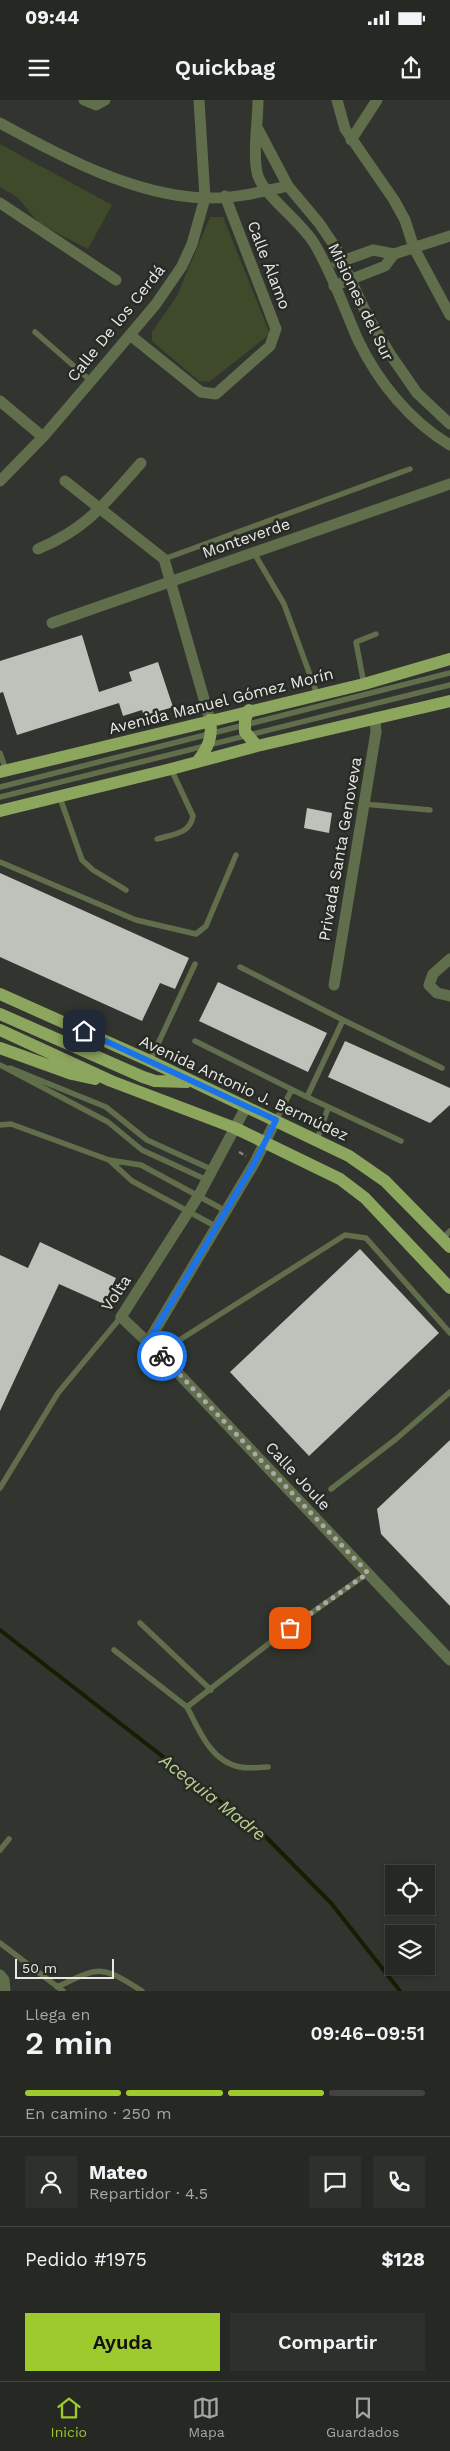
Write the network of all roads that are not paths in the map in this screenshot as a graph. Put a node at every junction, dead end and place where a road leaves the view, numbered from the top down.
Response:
1 (84, 100) edge
2 (105, 100) edge
3 (199, 100) edge
4 (258, 100) edge
5 (337, 100) edge
6 (377, 100) edge
7 (0, 123) edge
8 (258, 129) junction
9 (351, 140) junction
10 (288, 186) junction
11 (266, 191) junction
12 (225, 196) junction
13 (205, 198) junction
14 (0, 203) edge
15 (450, 236) edge
16 (414, 248) junction
17 (394, 254) junction
18 (342, 261) junction
19 (326, 267) junction
20 (116, 280) dead end
21 (351, 280) junction
22 (334, 286) junction
23 (450, 315) edge
24 (35, 332) dead end
25 (130, 335) junction
26 (91, 380) junction
27 (0, 401) edge
28 (450, 424) edge
29 (43, 437) junction
30 (450, 445) edge
31 (141, 463) dead end
32 (410, 470) dead end
33 (0, 481) edge
34 (65, 481) dead end
35 (450, 484) edge
36 (100, 509) junction
37 (38, 549) dead end
38 (254, 553) junction
39 (164, 558) junction
40 (172, 582) junction
41 (52, 623) dead end
42 (376, 634) dead end
43 (450, 660) edge
44 (450, 673) edge
45 (364, 684) junction
46 (450, 685) edge
47 (317, 694) junction
48 (450, 701) edge
49 (249, 710) junction
50 (375, 718) junction
51 (210, 720) junction
52 (250, 736) junction
53 (210, 739) junction
54 (0, 752) edge
55 (197, 762) junction
56 (170, 769) junction
57 (3, 771) edge
58 (0, 787) edge
59 (59, 795) junction
60 (0, 797) edge
61 (364, 804) junction
62 (430, 810) dead end
63 (0, 811) edge
64 (157, 839) dead end
65 (236, 855) dead end
66 (0, 862) edge
67 (126, 890) dead end
68 (450, 959) edge
69 (195, 964) dead end
70 (240, 967) dead end
71 (334, 985) dead end
72 (0, 994) edge
73 (450, 996) edge
74 (0, 1014) edge
75 (343, 1020) junction
76 (0, 1030) edge
77 (195, 1041) dead end
78 (0, 1048) edge
79 (150, 1061) junction
80 (2, 1066) edge
81 (442, 1068) dead end
82 (112, 1081) junction
83 (192, 1083) junction
84 (291, 1091) junction
85 (307, 1098) junction
86 (246, 1107) junction
87 (328, 1108) junction
88 (276, 1120) junction
89 (0, 1125) edge
90 (235, 1128) junction
91 (317, 1140) junction
92 (401, 1141) dead end
93 (266, 1143) junction
94 (109, 1160) junction
95 (213, 1170) junction
96 (207, 1181) junction
97 (200, 1195) junction
98 (189, 1210) junction
99 (226, 1211) junction
100 (217, 1227) junction
101 (447, 1239) edge
102 (450, 1288) edge
103 (121, 1317) junction
104 (450, 1333) edge
105 (148, 1342) junction
106 (159, 1353) junction
107 (450, 1392) edge
108 (0, 1488) edge
109 (331, 1488) dead end
110 (368, 1573) junction
111 (140, 1623) dead end
112 (114, 1650) dead end
113 (450, 1660) edge
114 (211, 1690) junction
115 (187, 1708) junction
116 (268, 1767) dead end
117 (9, 1839) dead end
118 (0, 1850) edge
119 (0, 1943) edge
120 (0, 1975) edge
121 (60, 1989) edge
122 (5, 1991) edge
123 (142, 1991) edge

1 - 2 street
3 - 13 street, Calle De los Cerdá
4 - 8 street
5 - 9 street
6 - 9 street
7 - 13 street
8 - 10 street, Misiones del Sur
8 - 11 street
9 - 16 street
10 - 11 street
10 - 18 street, Misiones del Sur
11 - 12 street
11 - 19 street, Misiones del Sur
12 - 13 street
12 - 25 street, Calle Álamo
13 - 25 street, Calle De los Cerdá
14 - 20 street
15 - 16 street
16 - 17 street
16 - 23 street
17 - 18 street
17 - 21 street
18 - 19 street
18 - 21 street, Misiones del Sur
19 - 22 street, Misiones del Sur
21 - 22 street
21 - 28 street, Misiones del Sur
22 - 30 street, Misiones del Sur
24 - 26 lane
25 - 26 street, Calle De los Cerdá
26 - 29 street, Calle De los Cerdá
27 - 29 street
29 - 33 street, Calle De los Cerdá
31 - 36 street
32 - 39 lane
34 - 36 street
35 - 38 street, Monteverde
36 - 37 street
36 - 39 street
38 - 40 street, Monteverde
38 - 47 lane
39 - 40 street
40 - 41 street, Monteverde
40 - 51 street
42 - 45 lane
43 - 45 main road, Avenida Manuel Gómez Morín
44 - 52 lane
45 - 47 main road, Avenida Manuel Gómez Morín
46 - 52 lane
47 - 49 main road, Avenida Manuel Gómez Morín
48 - 50 main road
49 - 51 main road, Avenida Manuel Gómez Morín
49 - 52 main road
50 - 52 main road
50 - 61 street, Privada Santa Genoveva
51 - 53 main road
51 - 57 main road, Avenida Manuel Gómez Morín
52 - 53 lane
52 - 53 lane
52 - 55 main road
53 - 55 main road
53 - 58 lane
53 - 60 lane
54 - 57 lane
55 - 56 main road
56 - 59 main road
56 - 64 lane
59 - 63 main road
59 - 67 lane
61 - 62 lane
61 - 71 street, Privada Santa Genoveva
65 - 66 lane
68 - 73 street
69 - 79 lane
70 - 75 lane
72 - 79 main road, Avenida Antonio J. Bermúdez
74 - 83 main road
75 - 81 lane
75 - 85 lane
76 - 82 main road
77 - 84 lane
78 - 82 main road
79 - 83 main road, Avenida Antonio J. Bermúdez
80 - 95 lane
80 - 96 lane
82 - 90 main road
83 - 86 main road, Avenida Antonio J. Bermúdez
84 - 85 lane
84 - 88 lane
85 - 87 lane
86 - 88 main road, Avenida Antonio J. Bermúdez
86 - 90 street, Volta
87 - 91 lane
87 - 92 lane
88 - 91 main road, Avenida Antonio J. Bermúdez
88 - 93 street
89 - 94 lane
90 - 93 main road
90 - 95 street, Volta
91 - 101 main road, Avenida Antonio J. Bermúdez
93 - 99 street
93 - 102 main road
94 - 97 lane
94 - 98 lane
95 - 96 street, Volta
96 - 97 street, Volta
97 - 98 street, Volta
97 - 99 lane
98 - 100 lane
98 - 103 street, Volta
99 - 100 street
100 - 105 street
103 - 105 street, Calle Joule
103 - 108 lane, Volta
104 - 106 lane
105 - 106 street, Calle Joule
106 - 110 street, Calle Joule
107 - 109 lane
110 - 113 street, Calle Joule
110 - 114 lane
111 - 114 lane
112 - 115 lane
114 - 115 lane
115 - 116 lane
117 - 118 lane
119 - 121 lane
120 - 122 street
121 - 123 lane

